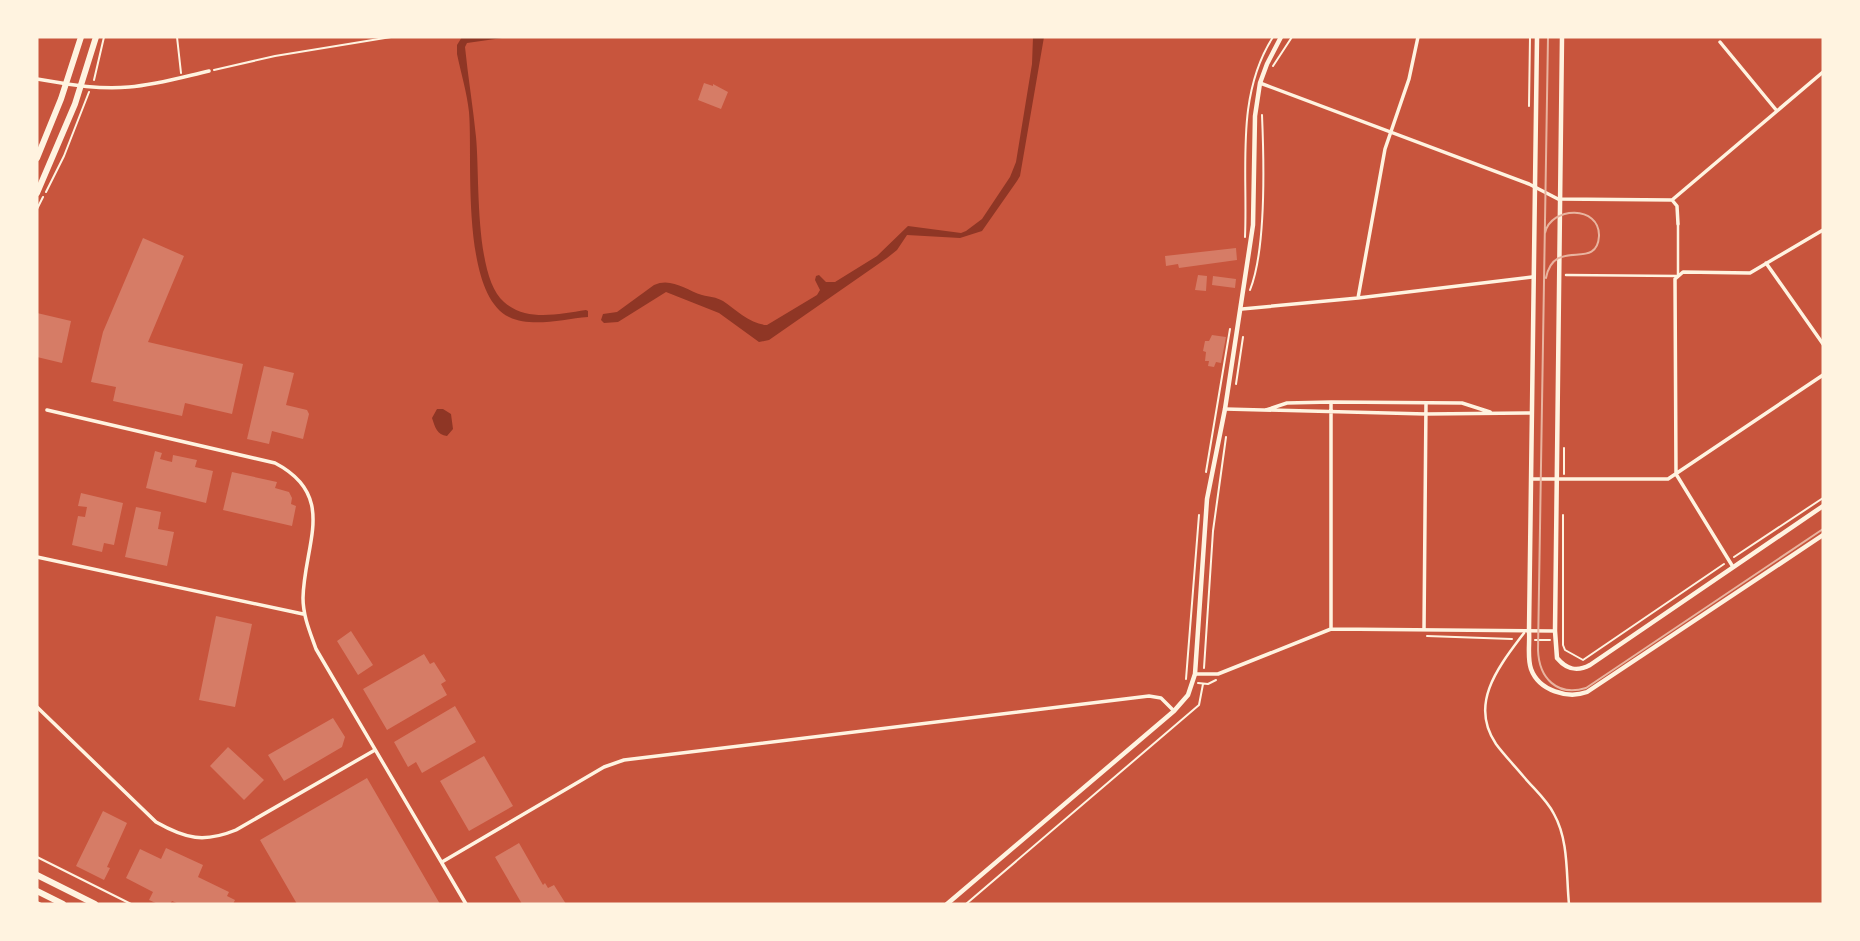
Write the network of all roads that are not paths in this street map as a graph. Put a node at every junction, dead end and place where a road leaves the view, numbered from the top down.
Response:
1 (81, 37) edge
2 (96, 37) edge
3 (1281, 37) edge
4 (1418, 37) edge
5 (1536, 37) edge
6 (1562, 37) edge
7 (1720, 42) dead end
8 (209, 71) road end
9 (1823, 72) edge
10 (37, 79) edge
11 (1260, 83) junction
12 (66, 84) junction
13 (81, 86) junction
14 (1777, 111) junction
15 (1392, 132) junction
16 (37, 158) edge
17 (1534, 187) junction
18 (37, 193) edge
19 (1558, 199) junction
20 (1672, 200) junction
21 (1678, 224) joint
22 (1823, 230) edge
23 (1766, 263) junction
24 (1559, 275) junction
25 (1566, 275) joint
26 (1678, 276) junction
27 (1532, 277) junction
28 (1358, 298) junction
29 (1242, 309) junction
30 (1823, 344) edge
31 (1823, 375) edge
32 (1331, 402) junction
33 (1426, 403) junction
34 (1225, 409) junction
35 (47, 410) dead end
36 (1264, 411) junction
37 (1331, 413) junction
38 (1493, 413) junction
39 (1532, 413) junction
40 (1426, 414) junction
41 (1676, 474) junction
42 (1531, 479) junction
43 (1560, 479) junction
44 (1823, 506) edge
45 (1823, 535) edge
46 (37, 557) edge
47 (1733, 567) junction
48 (303, 614) junction
49 (1331, 629) junction
50 (1424, 630) junction
51 (1555, 631) junction
52 (1527, 632) junction
53 (1195, 674) junction
54 (37, 707) edge
55 (1174, 711) junction
56 (375, 750) junction
57 (442, 862) junction
58 (37, 875) edge
59 (37, 891) edge
60 (63, 904) edge
61 (95, 904) edge
62 (466, 904) edge
63 (947, 904) edge
64 (1569, 904) edge

1 - 12 main road
2 - 13 main road
3 - 11 street
4 - 15 street
5 - 17 street
6 - 19 street
7 - 14 street
8 - 13 street
9 - 14 street
10 - 12 street
11 - 15 street
11 - 29 street
12 - 13 street
12 - 16 main road
13 - 18 main road
14 - 20 street
15 - 17 street
15 - 28 street
17 - 19 street
17 - 27 street
19 - 20 street
19 - 24 street
20 - 21 street
21 - 26 street
22 - 23 street
23 - 26 street
23 - 30 street
24 - 25 street
24 - 43 street
25 - 26 street
26 - 41 street
27 - 28 street
27 - 39 street
28 - 29 street
29 - 34 street
31 - 41 street
32 - 33 street
32 - 36 street
32 - 37 street
33 - 38 street
33 - 40 street
34 - 36 street
34 - 53 street
35 - 48 street
36 - 37 street
37 - 40 street
37 - 49 street
38 - 39 street
38 - 40 street
39 - 42 street
40 - 50 street
41 - 43 street
41 - 47 street
42 - 43 street
42 - 52 street
43 - 51 street
44 - 47 street
45 - 52 street
46 - 48 street
47 - 51 street
48 - 56 street
49 - 50 street
49 - 53 street
50 - 52 street
51 - 52 street
52 - 64 street
53 - 55 street
54 - 56 street
55 - 57 street
55 - 63 street
56 - 57 street
57 - 62 street
58 - 61 main road
59 - 60 main road

